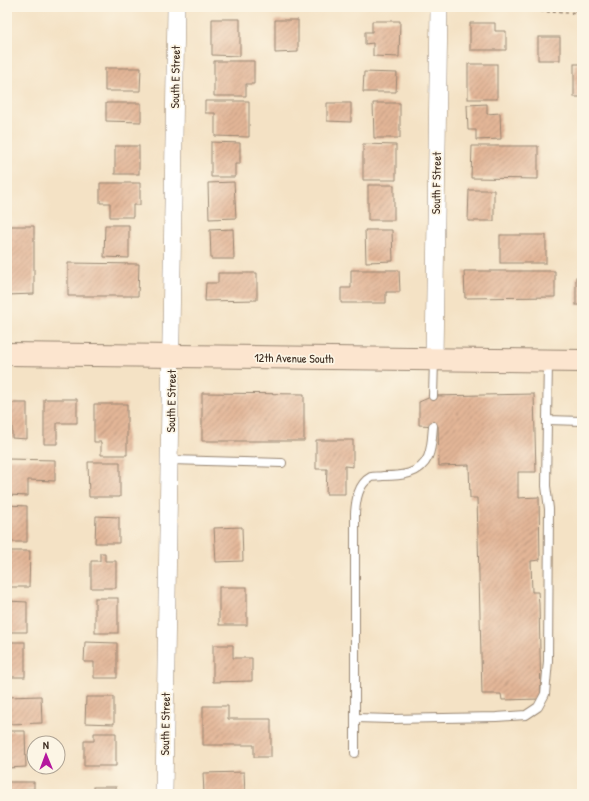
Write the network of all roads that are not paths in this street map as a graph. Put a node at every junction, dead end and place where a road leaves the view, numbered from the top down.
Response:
1 (176, 7) edge
2 (439, 7) edge
3 (7, 354) edge
4 (172, 356) junction
5 (434, 360) junction
6 (548, 361) junction
7 (582, 361) edge
8 (433, 396) dead end
9 (547, 420) junction
10 (582, 421) edge
11 (433, 426) dead end
12 (170, 460) junction
13 (282, 463) dead end
14 (355, 718) junction
15 (355, 753) dead end
16 (164, 794) edge

1 - 4 street, South E Street
2 - 5 street, South F Street
3 - 4 street, 12th Avenue South
4 - 5 street, 12th Avenue South
4 - 12 street, South E Street
5 - 6 street, 12th Avenue South
5 - 8 lane
6 - 7 street, 12th Avenue South
6 - 9 lane
9 - 10 lane
9 - 14 lane
11 - 14 lane
12 - 13 lane
12 - 16 street, South E Street
14 - 15 lane

